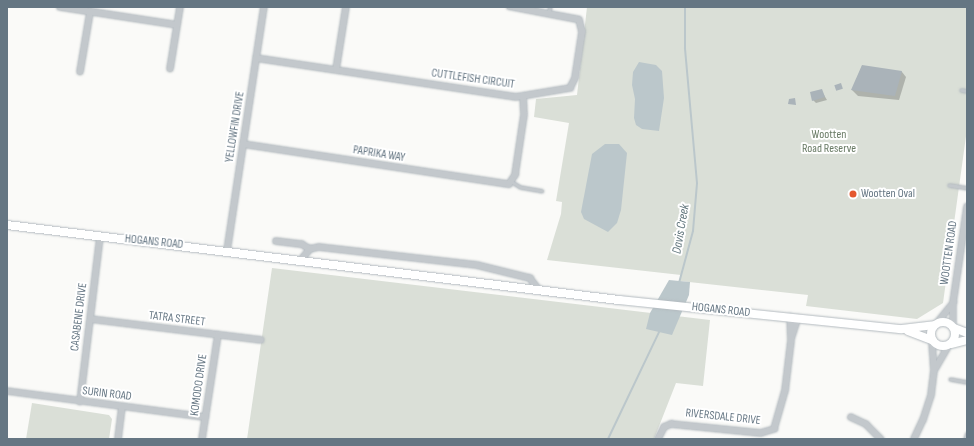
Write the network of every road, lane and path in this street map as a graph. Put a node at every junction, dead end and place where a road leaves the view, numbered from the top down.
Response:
1 (60, 7) edge
2 (180, 7) edge
3 (264, 7) edge
4 (346, 7) edge
5 (510, 7) edge
6 (549, 10) edge
7 (90, 12) junction
8 (177, 25) junction
9 (256, 58) junction
10 (170, 69) dead end
11 (336, 70) junction
12 (80, 72) dead end
13 (961, 90) dead end
14 (967, 90) edge
15 (523, 97) junction
16 (243, 144) junction
17 (512, 182) junction
18 (949, 185) dead end
19 (967, 188) edge
20 (542, 191) dead end
21 (967, 206) edge
22 (7, 225) edge
23 (100, 236) junction
24 (276, 241) dead end
25 (310, 249) junction
26 (227, 251) junction
27 (300, 261) junction
28 (540, 291) junction
29 (953, 303) junction
30 (794, 318) junction
31 (91, 319) junction
32 (936, 324) junction
33 (953, 327) junction
34 (902, 329) junction
35 (967, 334) edge
36 (218, 335) junction
37 (261, 340) dead end
38 (932, 340) junction
39 (967, 340) edge
40 (949, 345) junction
41 (934, 371) junction
42 (950, 379) dead end
43 (967, 382) edge
44 (7, 390) edge
45 (80, 402) junction
46 (122, 407) junction
47 (205, 417) junction
48 (851, 417) dead end
49 (967, 433) edge
50 (913, 438) edge
51 (118, 439) edge
52 (202, 439) edge
53 (658, 439) edge
54 (881, 439) edge
55 (965, 439) edge

1 - 7 street
2 - 8 street
3 - 9 street, YELLOWFIN DRIVE
4 - 11 street
5 - 6 street, CUTTLEFISH CIRCUIT
6 - 15 street, CUTTLEFISH CIRCUIT
7 - 8 street
7 - 12 street
8 - 10 street
9 - 11 street, CUTTLEFISH CIRCUIT
9 - 16 street, YELLOWFIN DRIVE
11 - 15 street, CUTTLEFISH CIRCUIT
13 - 14 lane
15 - 17 street
16 - 17 street, PAPRIKA WAY
16 - 26 street, YELLOWFIN DRIVE
17 - 20 lane, PAPRIKA WAY
18 - 19 lane
21 - 29 street, WOOTTEN ROAD
22 - 23 street, HOGANS ROAD
23 - 26 street, HOGANS ROAD
23 - 31 street, CASABENE DRIVE
24 - 25 street
25 - 27 street
25 - 28 street
26 - 27 street, HOGANS ROAD
27 - 28 street, HOGANS ROAD
28 - 30 street, HOGANS ROAD
29 - 32 street, WOOTTEN ROAD
29 - 33 street, WOOTTEN ROAD
30 - 34 street, HOGANS ROAD
30 - 53 street, RIVERSDALE DRIVE
31 - 36 street, TATRA STREET
31 - 45 street, CASABENE DRIVE
32 - 33 street
32 - 34 street, HOGANS ROAD
32 - 38 street
33 - 35 street
33 - 40 street
34 - 38 street, HOGANS ROAD
36 - 37 street, TATRA STREET
36 - 47 street, KOMODO DRIVE
38 - 40 street
38 - 41 street
39 - 40 street
40 - 41 street
41 - 50 street
42 - 43 lane
44 - 45 street, SURIN ROAD
45 - 46 street, SURIN ROAD
46 - 47 street, SURIN ROAD
46 - 51 street
47 - 52 street, KOMODO DRIVE
48 - 54 street
49 - 55 lane

